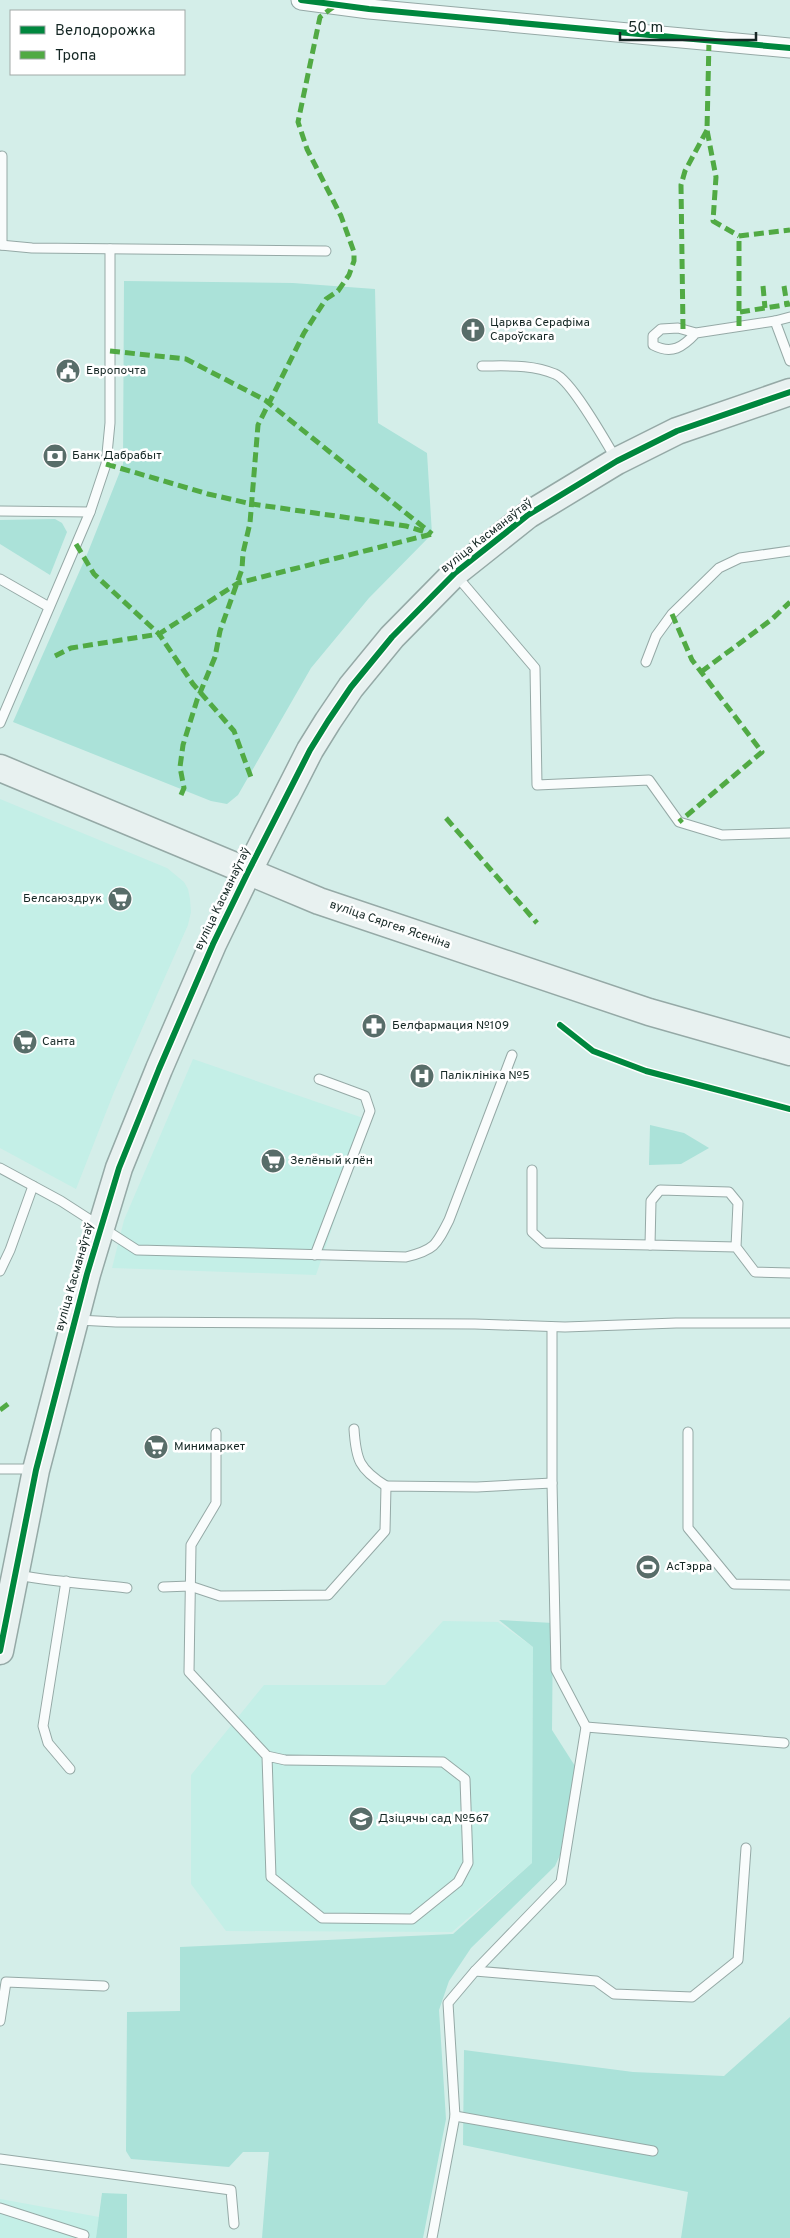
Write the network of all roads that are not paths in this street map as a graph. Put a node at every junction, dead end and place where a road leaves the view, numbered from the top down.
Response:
1 (301, 0) edge
2 (338, 2) edge
3 (790, 48) edge
4 (2, 156) dead end
5 (1, 245) edge
6 (110, 249) junction
7 (326, 251) dead end
8 (790, 317) edge
9 (775, 320) junction
10 (696, 333) dead end
11 (790, 361) edge
12 (482, 366) dead end
13 (790, 392) edge
14 (617, 461) junction
15 (0, 511) edge
16 (90, 512) junction
17 (790, 551) edge
18 (454, 573) junction
19 (0, 579) edge
20 (49, 607) junction
21 (646, 662) dead end
22 (0, 723) edge
23 (0, 768) edge
24 (790, 834) edge
25 (248, 872) junction
26 (790, 1052) edge
27 (512, 1055) dead end
28 (319, 1079) dead end
29 (0, 1168) edge
30 (532, 1170) dead end
31 (33, 1186) junction
32 (101, 1225) junction
33 (650, 1245) junction
34 (736, 1247) junction
35 (315, 1255) junction
36 (0, 1271) edge
37 (790, 1273) edge
38 (74, 1320) junction
39 (790, 1323) edge
40 (552, 1327) junction
41 (354, 1429) dead end
42 (688, 1432) dead end
43 (216, 1433) dead end
44 (0, 1469) edge
45 (36, 1470) junction
46 (552, 1483) junction
47 (386, 1486) junction
48 (14, 1574) junction
49 (66, 1581) junction
50 (790, 1584) edge
51 (190, 1586) junction
52 (163, 1587) dead end
53 (127, 1588) dead end
54 (0, 1651) edge
55 (586, 1726) junction
56 (784, 1743) dead end
57 (267, 1756) junction
58 (70, 1768) dead end
59 (746, 1848) dead end
60 (475, 1972) junction
61 (104, 1986) dead end
62 (0, 2022) edge
63 (455, 2116) junction
64 (653, 2151) dead end
65 (0, 2158) edge
66 (0, 2208) edge
67 (234, 2224) dead end
68 (83, 2238) edge
69 (432, 2238) edge

1 - 2 street
2 - 3 street
4 - 5 lane
5 - 6 lane
6 - 7 lane
6 - 16 lane
8 - 9 lane
9 - 10 lane
9 - 11 lane
12 - 14 lane
13 - 14 street, вуліца Касманаўтаў
14 - 18 street, вуліца Касманаўтаў
15 - 16 lane
16 - 20 lane
17 - 21 lane
18 - 24 lane
18 - 25 street, вуліца Касманаўтаў
19 - 20 lane
20 - 22 lane
23 - 25 street, вуліца Сяргея Ясеніна
25 - 26 street, вуліца Сяргея Ясеніна
25 - 32 street, вуліца Касманаўтаў
27 - 35 lane
28 - 35 lane
29 - 31 lane
30 - 33 lane
31 - 32 lane
31 - 36 lane
32 - 35 lane
32 - 38 street, вуліца Касманаўтаў
33 - 34 lane
33 - 34 lane
34 - 37 lane
38 - 40 lane
38 - 45 street, вуліца Касманаўтаў
39 - 40 lane
40 - 46 lane
41 - 47 lane
42 - 50 lane
43 - 51 lane
44 - 45 lane
45 - 48 street, вуліца Касманаўтаў
46 - 47 lane
46 - 55 lane
47 - 51 lane
48 - 49 lane
48 - 54 street, вуліца Касманаўтаў
49 - 53 lane
49 - 58 lane
51 - 52 lane
51 - 57 lane
55 - 56 lane
55 - 60 lane
57 - 57 lane
59 - 60 lane
60 - 63 lane
61 - 62 lane
63 - 64 lane
63 - 69 lane
65 - 67 lane
66 - 68 lane

